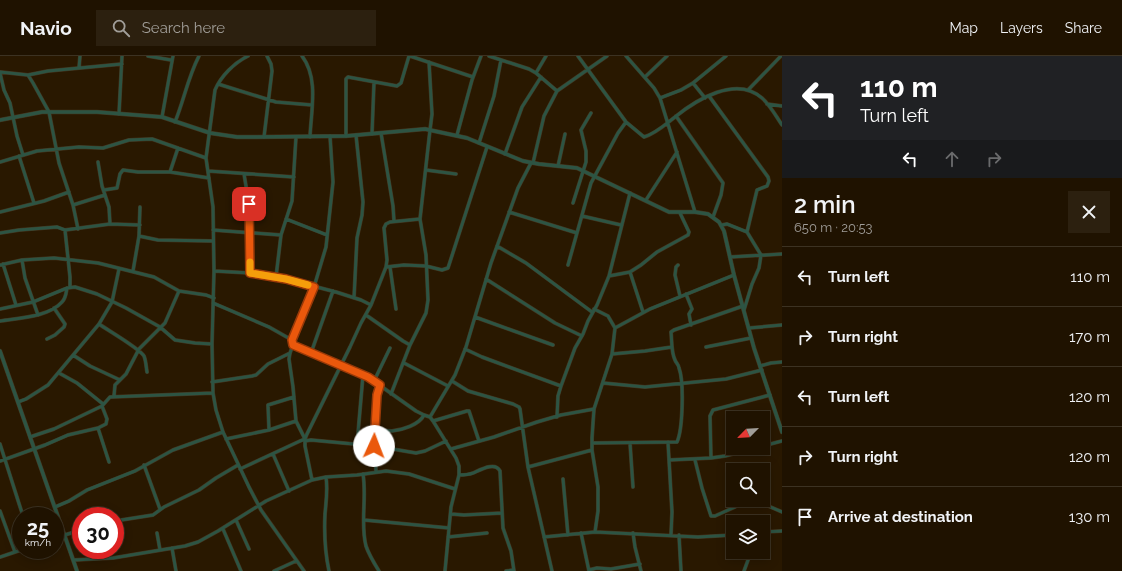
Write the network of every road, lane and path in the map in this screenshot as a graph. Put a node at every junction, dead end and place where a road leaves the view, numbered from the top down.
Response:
1 (80, 56) edge
2 (122, 56) edge
3 (148, 56) edge
4 (173, 56) edge
5 (199, 56) edge
6 (248, 56) edge
7 (266, 56) edge
8 (302, 56) edge
9 (410, 56) edge
10 (481, 56) edge
11 (489, 56) edge
12 (546, 56) edge
13 (578, 56) edge
14 (606, 56) edge
15 (626, 56) edge
16 (667, 56) edge
17 (726, 56) edge
18 (781, 56) edge
19 (171, 60) junction
20 (501, 60) junction
21 (429, 62) junction
22 (122, 64) junction
23 (79, 68) junction
24 (587, 69) junction
25 (0, 73) edge
26 (536, 73) junction
27 (28, 75) junction
28 (645, 76) junction
29 (473, 77) junction
30 (541, 77) junction
31 (374, 82) junction
32 (694, 83) junction
33 (218, 84) junction
34 (748, 90) junction
35 (557, 91) junction
36 (707, 97) junction
37 (660, 98) junction
38 (269, 99) junction
39 (767, 104) junction
40 (312, 105) junction
41 (782, 106) edge
42 (49, 112) junction
43 (590, 113) dead end
44 (119, 114) junction
45 (676, 116) junction
46 (162, 117) junction
47 (13, 118) junction
48 (0, 120) edge
49 (175, 122) junction
50 (626, 122) junction
51 (668, 123) junction
52 (782, 125) edge
53 (430, 130) junction
54 (210, 133) junction
55 (381, 133) junction
56 (372, 134) junction
57 (565, 134) dead end
58 (356, 135) junction
59 (457, 135) junction
60 (330, 136) junction
61 (346, 136) junction
62 (264, 137) junction
63 (296, 137) junction
64 (310, 137) junction
65 (479, 143) junction
66 (487, 147) junction
67 (178, 148) junction
68 (57, 149) junction
69 (676, 152) junction
70 (505, 154) junction
71 (23, 155) junction
72 (19, 156) junction
73 (206, 158) junction
74 (0, 162) edge
75 (98, 162) dead end
76 (532, 163) junction
77 (558, 166) junction
78 (426, 170) junction
79 (208, 171) junction
80 (583, 171) junction
81 (170, 172) junction
82 (244, 174) junction
83 (456, 174) dead end
84 (294, 177) junction
85 (594, 177) junction
86 (209, 178) junction
87 (104, 190) junction
88 (69, 192) junction
89 (630, 194) junction
90 (105, 195) junction
91 (646, 200) junction
92 (34, 203) junction
93 (573, 203) dead end
94 (73, 205) junction
95 (140, 207) dead end
96 (0, 212) edge
97 (509, 212) junction
98 (695, 212) junction
99 (680, 213) junction
100 (582, 216) junction
101 (713, 217) junction
102 (286, 219) junction
103 (420, 219) junction
104 (394, 221) junction
105 (110, 224) junction
106 (621, 225) junction
107 (722, 225) junction
108 (140, 226) junction
109 (78, 229) junction
110 (65, 230) junction
111 (213, 230) junction
112 (250, 232) junction
113 (747, 232) junction
114 (0, 233) edge
115 (577, 233) junction
116 (281, 235) junction
117 (327, 235) junction
118 (139, 236) junction
119 (214, 241) junction
120 (497, 246) junction
121 (782, 254) edge
122 (761, 255) junction
123 (730, 257) junction
124 (22, 260) junction
125 (69, 260) junction
126 (2, 264) edge
127 (568, 265) dead end
128 (678, 265) dead end
129 (426, 266) junction
130 (386, 267) junction
131 (390, 267) junction
132 (119, 269) junction
133 (214, 271) junction
134 (132, 272) junction
135 (630, 272) junction
136 (250, 273) junction
137 (734, 275) junction
138 (609, 276) junction
139 (276, 278) junction
140 (486, 279) junction
141 (314, 287) junction
142 (68, 288) junction
143 (179, 291) junction
144 (333, 291) junction
145 (686, 294) junction
146 (680, 296) junction
147 (214, 298) junction
148 (354, 298) junction
149 (33, 302) junction
150 (112, 302) junction
151 (214, 303) junction
152 (16, 305) junction
153 (371, 305) junction
154 (743, 306) junction
155 (54, 308) junction
156 (0, 309) edge
157 (396, 309) dead end
158 (593, 310) junction
159 (744, 311) junction
160 (643, 312) junction
161 (38, 315) junction
162 (366, 315) junction
163 (475, 317) junction
164 (0, 321) edge
165 (99, 324) junction
166 (692, 325) junction
167 (782, 325) edge
168 (160, 327) junction
169 (615, 328) junction
170 (749, 328) junction
171 (582, 336) junction
172 (751, 338) junction
173 (47, 339) dead end
174 (292, 340) junction
175 (212, 344) junction
176 (293, 345) junction
177 (410, 345) junction
178 (553, 345) dead end
179 (672, 347) junction
180 (706, 347) dead end
181 (390, 348) dead end
182 (139, 349) junction
183 (465, 349) junction
184 (0, 351) edge
185 (290, 353) junction
186 (311, 353) junction
187 (612, 354) junction
188 (73, 356) junction
189 (782, 362) edge
190 (2, 363) edge
191 (404, 363) junction
192 (341, 365) junction
193 (761, 368) junction
194 (147, 372) dead end
195 (59, 373) junction
196 (364, 375) junction
197 (120, 380) junction
198 (374, 381) junction
199 (452, 381) junction
200 (212, 382) junction
201 (603, 383) junction
202 (682, 383) junction
203 (380, 385) junction
204 (448, 386) junction
205 (561, 386) junction
206 (213, 393) junction
207 (392, 394) junction
208 (770, 395) junction
209 (114, 396) junction
210 (294, 398) junction
211 (18, 402) junction
212 (102, 405) junction
213 (594, 409) junction
214 (424, 415) junction
215 (430, 416) junction
216 (557, 417) junction
217 (296, 421) junction
218 (434, 421) junction
219 (523, 427) junction
220 (98, 428) junction
221 (375, 429) junction
222 (269, 430) junction
223 (223, 432) junction
224 (782, 432) edge
225 (30, 437) junction
226 (226, 439) junction
227 (305, 440) junction
228 (446, 441) junction
229 (479, 441) junction
230 (782, 441) edge
231 (668, 442) junction
232 (592, 443) junction
233 (630, 443) junction
234 (0, 444) edge
235 (357, 444) junction
236 (770, 444) edge
237 (374, 446) junction
238 (34, 449) junction
239 (451, 449) junction
240 (592, 450) junction
241 (273, 454) junction
242 (729, 455) edge
243 (711, 458) junction
244 (5, 459) junction
245 (669, 460) junction
246 (695, 460) junction
247 (0, 461) edge
248 (109, 462) dead end
249 (144, 465) junction
250 (238, 465) junction
251 (528, 467) junction
252 (240, 469) junction
253 (376, 472) junction
254 (363, 474) junction
255 (459, 475) junction
256 (326, 477) junction
257 (563, 479) dead end
258 (312, 480) junction
259 (633, 487) dead end
260 (455, 489) junction
261 (289, 491) junction
262 (258, 505) junction
263 (20, 507) edge
264 (55, 507) joint
265 (735, 507) dead end
266 (770, 507) edge
267 (160, 509) junction
268 (0, 511) edge
269 (782, 512) edge
270 (502, 513) junction
271 (450, 514) junction
272 (124, 519) edge
273 (236, 520) junction
274 (364, 520) junction
275 (449, 528) junction
276 (223, 529) junction
277 (782, 531) edge
278 (72, 532) edge
279 (596, 532) junction
280 (770, 532) edge
281 (157, 533) dead end
282 (581, 533) junction
283 (633, 533) junction
284 (64, 534) joint
285 (487, 534) dead end
286 (568, 535) junction
287 (671, 535) junction
288 (678, 535) junction
289 (726, 535) edge
290 (448, 537) junction
291 (544, 537) junction
292 (12, 544) edge
293 (172, 548) junction
294 (249, 549) dead end
295 (160, 550) junction
296 (12, 553) edge
297 (0, 557) edge
298 (748, 559) edge
299 (74, 560) junction
300 (296, 561) junction
301 (640, 564) junction
302 (589, 570) edge
303 (77, 571) edge
304 (176, 571) edge
305 (241, 571) edge
306 (274, 571) edge
307 (304, 571) edge
308 (328, 571) edge
309 (379, 571) edge
310 (445, 571) edge
311 (506, 571) edge
312 (513, 571) edge
313 (552, 571) edge
314 (642, 571) edge
315 (681, 571) edge
316 (744, 571) edge

1 - 23 street
2 - 22 street
3 - 19 street
4 - 19 street
5 - 49 street
6 - 33 street
7 - 38 street
8 - 40 street
9 - 21 street
9 - 31 street
10 - 29 street
11 - 20 street
12 - 26 street
13 - 24 street
14 - 24 street
15 - 28 street
16 - 28 street
17 - 32 street
18 - 34 street
19 - 46 street
20 - 26 street
20 - 65 street
21 - 29 street
21 - 53 street
22 - 23 street
22 - 44 street
23 - 27 street
24 - 35 street
24 - 50 street
25 - 27 street
25 - 47 street
26 - 30 street
27 - 42 street
28 - 37 street
29 - 59 street
30 - 35 street
30 - 70 street
31 - 56 street
31 - 61 street
32 - 36 street
32 - 37 street
33 - 38 street
33 - 54 street
34 - 36 street
34 - 39 street
35 - 76 street
36 - 45 street
36 - 113 street
37 - 51 street
38 - 40 street
38 - 62 street
39 - 41 street
39 - 52 street
40 - 64 street
42 - 44 street
42 - 47 street
42 - 68 street
43 - 80 street
44 - 46 street
45 - 51 street
45 - 101 street
46 - 49 street
47 - 48 street
47 - 71 street
49 - 54 street
50 - 51 street
50 - 85 street
51 - 69 street
53 - 55 street
53 - 59 street
53 - 78 street
54 - 62 street
54 - 73 street
55 - 56 street
55 - 104 street
56 - 58 street
57 - 77 street
58 - 61 street
58 - 148 street
59 - 65 street
60 - 61 street
60 - 64 street
60 - 117 street
62 - 63 street
63 - 64 street
63 - 84 street
65 - 66 street
66 - 70 street
66 - 129 street
67 - 68 street
67 - 73 street
67 - 81 street
68 - 71 street
68 - 88 street
69 - 91 street
69 - 98 street
70 - 76 street
71 - 72 street
72 - 74 street
72 - 92 street
73 - 79 street
75 - 87 street
76 - 77 street
76 - 97 street
77 - 80 street
78 - 83 street
78 - 103 street
79 - 82 street
79 - 86 street
80 - 85 street
80 - 93 street
81 - 86 street
81 - 87 street
82 - 84 street
82 - 112 street
84 - 102 street
85 - 89 street
85 - 100 street
86 - 111 street
87 - 90 street
88 - 92 street
88 - 94 street
89 - 91 street
89 - 106 street
90 - 94 street
90 - 105 street
91 - 99 street
92 - 96 street
94 - 109 street
95 - 108 street
97 - 115 street
97 - 120 street
98 - 99 street
98 - 101 street
99 - 135 street
100 - 106 street
100 - 115 street
101 - 107 street
102 - 116 street
102 - 117 street
103 - 104 street
103 - 129 street
104 - 130 street
105 - 108 street
105 - 109 street
106 - 138 street
107 - 113 street
107 - 123 street
108 - 118 street
109 - 110 street
110 - 114 street
110 - 125 street
111 - 112 street
111 - 119 street
112 - 116 street
112 - 136 street
113 - 122 street
115 - 127 street
116 - 139 street
117 - 141 street
118 - 119 street
118 - 134 street
119 - 133 street
120 - 140 street
120 - 158 street
121 - 122 street
122 - 123 street
122 - 159 street
123 - 137 street
124 - 125 street
124 - 126 street
124 - 149 street
125 - 132 street
125 - 142 street
126 - 152 street
128 - 146 street
129 - 131 street
129 - 177 street
130 - 131 street
130 - 153 street
131 - 157 street
132 - 134 street
132 - 150 street
133 - 136 street
133 - 147 street
134 - 143 street
135 - 138 street
135 - 160 street
136 - 139 street
137 - 145 street
137 - 154 street
138 - 158 street
139 - 141 street
140 - 163 street
140 - 171 street
141 - 144 street
141 - 174 street
142 - 149 street
142 - 150 street
142 - 155 street
143 - 147 street
143 - 168 street
144 - 148 street
144 - 186 street
145 - 146 street
145 - 166 street
146 - 160 street
147 - 151 street
148 - 153 street
149 - 152 street
149 - 161 street
150 - 165 street
150 - 168 street
151 - 174 street
151 - 175 street
152 - 156 street
153 - 162 street
154 - 159 street
154 - 166 street
155 - 161 street
155 - 173 street
158 - 169 street
158 - 171 street
159 - 170 street
160 - 169 street
161 - 164 street
162 - 177 street
162 - 192 street
163 - 178 street
163 - 183 street
165 - 182 street
165 - 188 street
166 - 179 street
167 - 170 street
168 - 175 street
168 - 182 street
169 - 187 street
170 - 172 street
171 - 205 street
172 - 180 street
172 - 193 street
174 - 176 street
175 - 200 street
176 - 185 street
176 - 186 street
177 - 191 street
179 - 187 street
179 - 202 street
181 - 198 street
182 - 194 street
182 - 197 street
183 - 199 street
183 - 205 street
184 - 190 street
185 - 200 street
185 - 210 street
186 - 192 street
187 - 201 street
188 - 195 street
188 - 197 street
189 - 193 street
190 - 211 street
191 - 204 street
191 - 207 street
192 - 196 street
192 - 227 street
193 - 202 street
193 - 208 street
195 - 211 street
195 - 212 street
196 - 198 street
196 - 235 street
197 - 209 street
198 - 203 street
199 - 204 street
199 - 219 street
200 - 206 street
201 - 202 street
201 - 213 street
202 - 231 street
203 - 207 street
203 - 221 street
204 - 215 street
205 - 216 street
206 - 209 street
206 - 223 street
207 - 214 street
208 - 224 street
208 - 243 street
209 - 212 street
210 - 217 street
210 - 222 street
211 - 225 street
212 - 220 street
212 - 225 street
213 - 216 street
213 - 232 street
214 - 215 street
214 - 221 street
215 - 218 street
216 - 219 street
217 - 222 street
217 - 227 street
218 - 228 street
218 - 229 street
219 - 229 street
219 - 251 street
220 - 238 street
220 - 248 street
221 - 237 street
222 - 226 street
223 - 226 street
223 - 249 street
225 - 238 street
226 - 250 street
227 - 235 street
227 - 241 street
227 - 258 street
228 - 237 street
228 - 239 street
229 - 239 street
230 - 236 street
231 - 233 street
231 - 245 street
232 - 233 street
232 - 240 street
233 - 259 street
234 - 244 street
235 - 237 street
237 - 253 street
238 - 244 street
238 - 264 street
239 - 255 street
240 - 251 street
240 - 279 street
241 - 252 street
241 - 261 street
242 - 243 street
243 - 246 street
244 - 247 street
244 - 263 street
245 - 246 street
245 - 287 street
246 - 265 street
249 - 264 street
249 - 267 street
250 - 252 street
250 - 267 street
251 - 291 street
252 - 262 street
253 - 254 street
253 - 260 street
254 - 256 street
254 - 274 street
255 - 260 street
255 - 270 street
256 - 258 street
256 - 308 street
257 - 286 street
258 - 261 street
260 - 271 street
261 - 262 street
262 - 273 street
262 - 300 street
266 - 269 street
267 - 272 street
268 - 292 street
270 - 271 street
270 - 312 street
271 - 275 street
273 - 276 street
273 - 294 street
274 - 275 street
274 - 309 street
275 - 290 street
276 - 293 street
276 - 305 street
277 - 280 street
278 - 284 street
279 - 282 street
279 - 283 street
281 - 295 street
282 - 286 street
282 - 302 street
283 - 287 street
283 - 301 street
284 - 299 street
285 - 290 street
286 - 291 street
287 - 288 street
288 - 289 street
288 - 315 street
290 - 310 street
291 - 313 street
293 - 295 street
293 - 304 street
295 - 299 street
296 - 297 street
298 - 316 street
299 - 303 street
300 - 306 street
300 - 307 street
301 - 302 street
301 - 314 street
311 - 312 street

